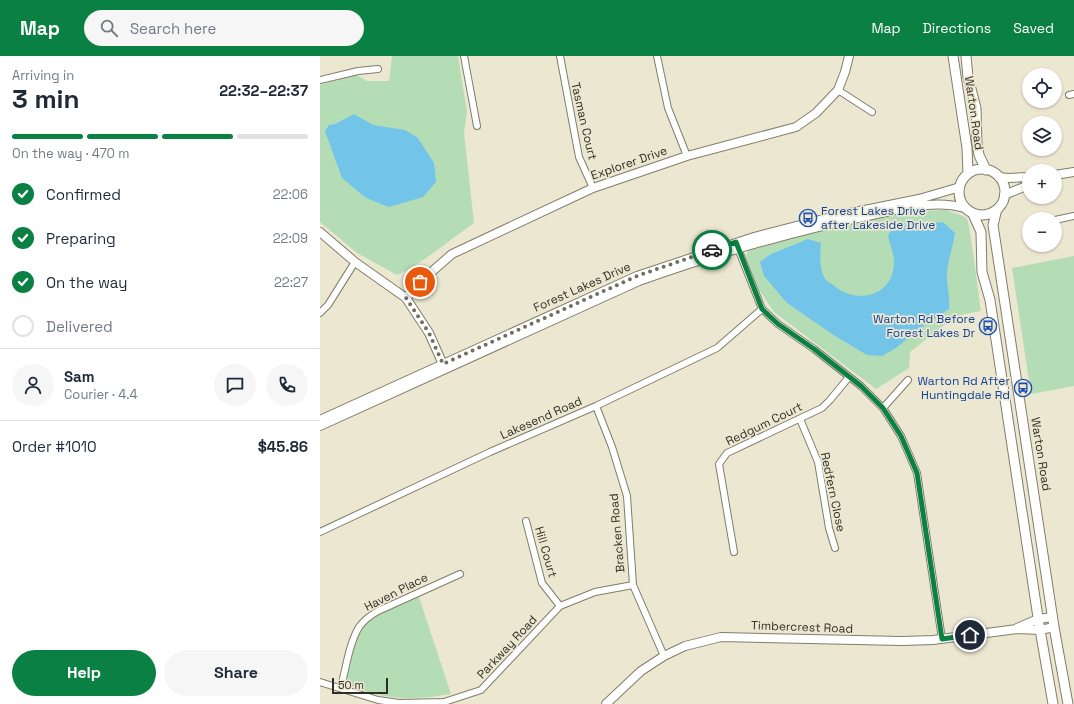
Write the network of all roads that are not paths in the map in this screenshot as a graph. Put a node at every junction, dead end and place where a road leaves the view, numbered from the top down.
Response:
1 (464, 56) edge
2 (560, 56) edge
3 (657, 56) edge
4 (849, 56) edge
5 (953, 56) edge
6 (966, 56) edge
7 (378, 69) dead end
8 (320, 80) edge
9 (838, 90) junction
10 (872, 112) dead end
11 (477, 126) dead end
12 (686, 156) junction
13 (986, 170) junction
14 (1074, 172) edge
15 (968, 174) junction
16 (1062, 174) edge
17 (999, 177) junction
18 (1022, 177) edge
19 (960, 187) junction
20 (593, 188) junction
21 (1022, 189) edge
22 (1004, 195) junction
23 (965, 208) junction
24 (997, 209) junction
25 (973, 214) junction
26 (1074, 216) edge
27 (1062, 219) edge
28 (320, 232) edge
29 (737, 245) junction
30 (355, 262) junction
31 (406, 298) junction
32 (762, 309) junction
33 (320, 313) edge
34 (444, 367) junction
35 (849, 376) junction
36 (908, 380) dead end
37 (596, 406) junction
38 (883, 408) junction
39 (800, 419) junction
40 (320, 420) edge
41 (320, 426) edge
42 (526, 521) dead end
43 (320, 532) edge
44 (834, 548) dead end
45 (734, 552) dead end
46 (460, 574) dead end
47 (633, 585) junction
48 (560, 606) junction
49 (1053, 617) junction
50 (1038, 618) junction
51 (1054, 627) junction
52 (1017, 629) junction
53 (1040, 630) junction
54 (942, 639) junction
55 (664, 656) junction
56 (320, 682) edge
57 (340, 687) junction
58 (444, 703) edge
59 (606, 704) edge
60 (1053, 704) edge
61 (1068, 704) edge

1 - 11 street
2 - 20 street, Tasman Court
3 - 12 street
4 - 9 street, Explorer Drive
5 - 15 main road, Warton Road
6 - 13 main road, Warton Road
7 - 8 street
9 - 10 street
9 - 12 street, Explorer Drive
12 - 20 street, Explorer Drive
13 - 15 main road
13 - 17 main road
14 - 16 street
15 - 19 main road
17 - 18 street
17 - 22 main road
19 - 23 main road
19 - 29 street, Forest Lakes Drive
20 - 31 street, Explorer Drive
21 - 22 street
22 - 24 main road, Warton Road
23 - 25 main road
23 - 29 street, Forest Lakes Drive
24 - 25 main road
24 - 49 main road, Warton Road
25 - 50 main road
26 - 27 street
28 - 30 street
29 - 32 street
29 - 34 street, Forest Lakes Drive
30 - 31 street
30 - 33 street
31 - 34 street
32 - 35 street
32 - 37 street, Lakesend Road
34 - 40 street, Forest Lakes Drive
34 - 41 street, Forest Lakes Drive
35 - 38 street
35 - 39 street, Redgum Court
36 - 38 street
37 - 43 street, Lakesend Road
37 - 47 street, Bracken Road
38 - 54 street
39 - 44 street, Redfern Close
39 - 45 street, Redgum Court
42 - 48 street, Hill Court
46 - 57 street, Haven Place
47 - 48 street, Parkway Road
47 - 55 street, Bracken Road
48 - 58 street, Parkway Road
49 - 50 street, Timbercrest Road
49 - 51 main road, Warton Road
50 - 52 street, Timbercrest Road
50 - 53 main road
51 - 53 street, Timbercrest Road
51 - 61 main road, Warton Road
52 - 53 street, Timbercrest Road
52 - 54 street, Timbercrest Road
53 - 60 main road
54 - 55 street, Timbercrest Road
55 - 59 street, Timbercrest Road
56 - 57 street, Parkway Road
57 - 58 street, Parkway Road

